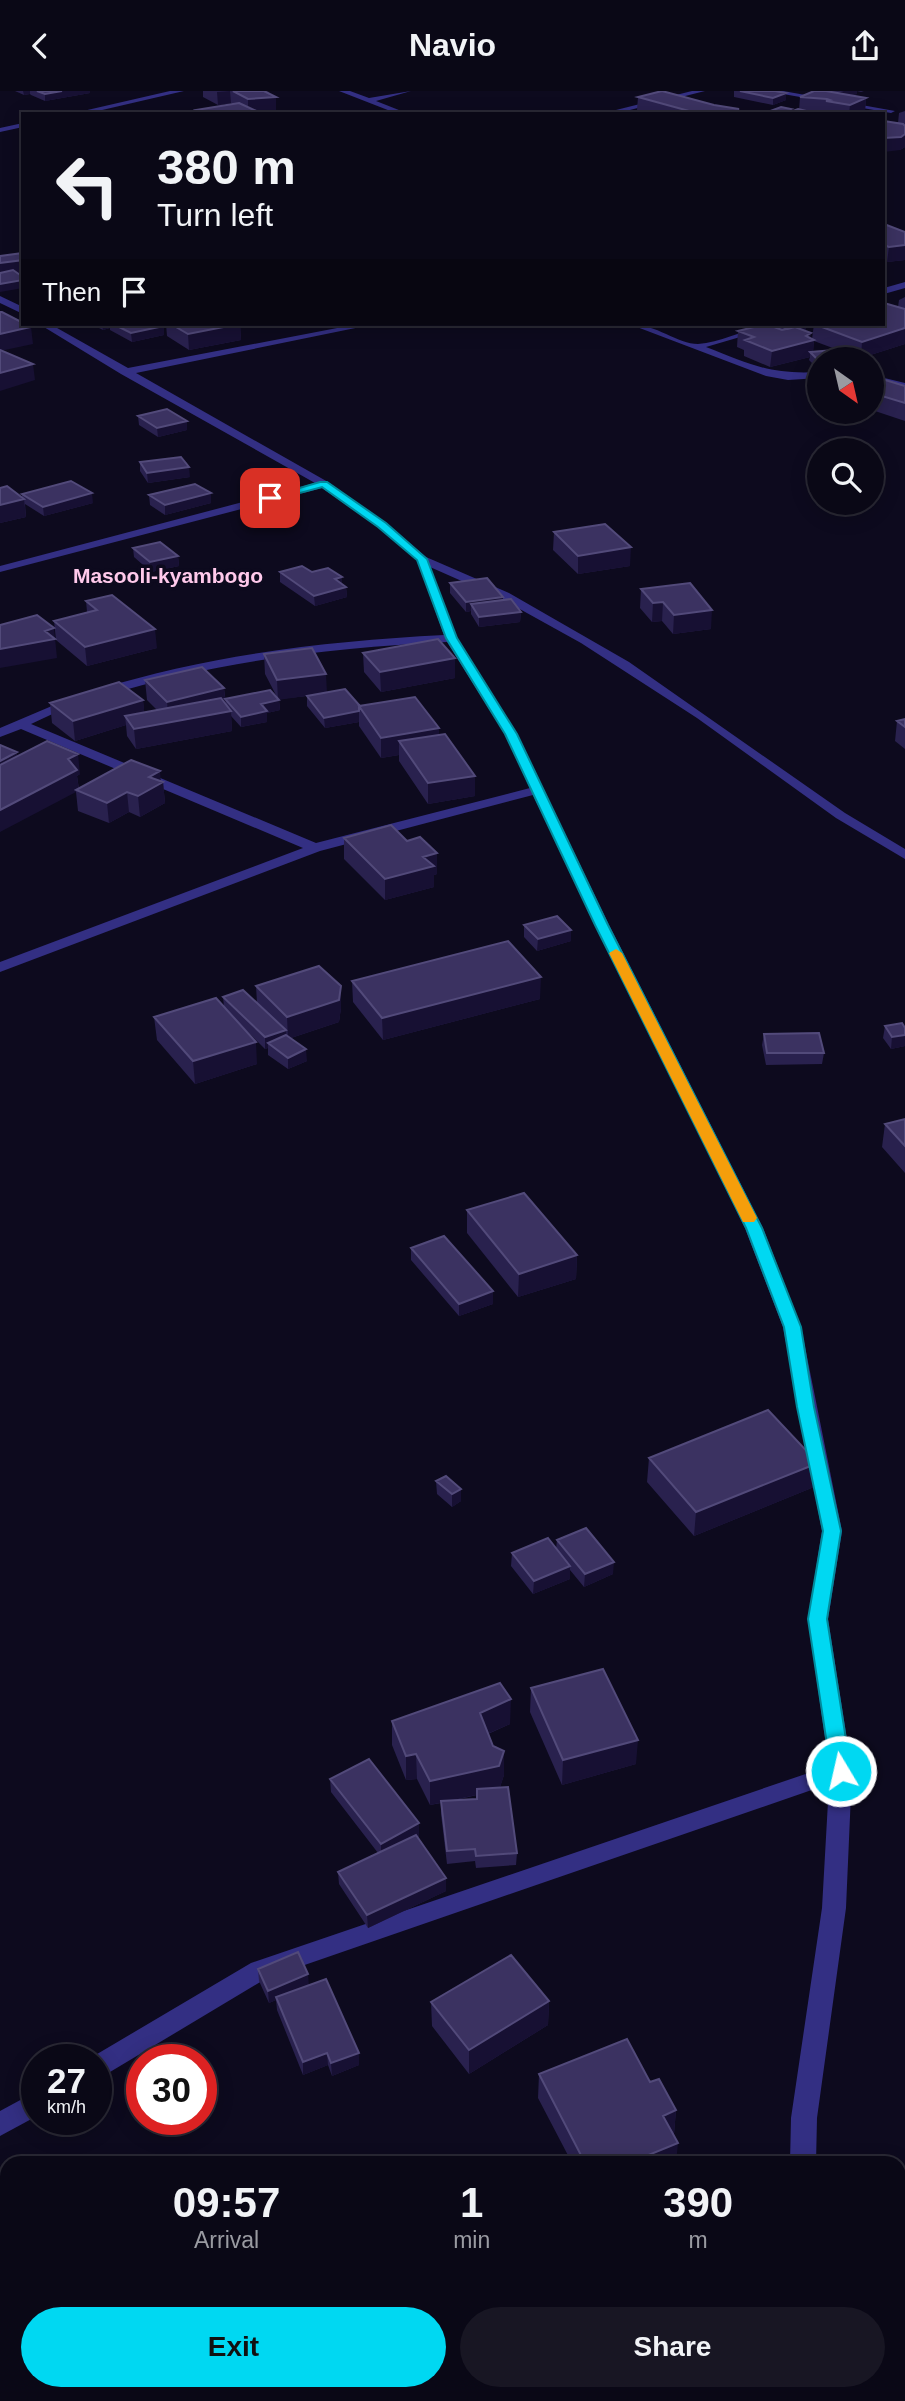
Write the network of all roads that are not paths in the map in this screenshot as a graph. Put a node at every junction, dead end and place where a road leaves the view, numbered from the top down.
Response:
1 (180, 91) edge
2 (343, 91) edge
3 (407, 91) edge
4 (701, 91) edge
5 (770, 91) edge
6 (370, 100) junction
7 (891, 111) edge
8 (83, 112) edge
9 (400, 112) edge
10 (612, 112) edge
11 (21, 125) edge
12 (0, 130) edge
13 (905, 285) edge
14 (885, 292) edge
15 (0, 299) edge
16 (21, 310) edge
17 (21, 320) edge
18 (11, 322) edge
19 (47, 326) edge
20 (360, 326) edge
21 (639, 326) edge
22 (773, 326) edge
23 (696, 347) junction
24 (124, 372) junction
25 (807, 376) edge
26 (884, 381) edge
27 (905, 386) edge
28 (324, 484) junction
29 (422, 559) junction
30 (0, 569) edge
31 (451, 638) junction
32 (20, 724) junction
33 (0, 733) edge
34 (538, 790) junction
35 (905, 842) edge
36 (890, 847) junction
37 (315, 848) junction
38 (905, 855) edge
39 (0, 967) edge
40 (841, 1771) junction
41 (112, 2057) edge
42 (21, 2112) edge
43 (0, 2124) edge
44 (803, 2156) edge

1 - 8 street
2 - 6 street
3 - 6 street
4 - 10 street
5 - 7 street
6 - 9 street
11 - 12 street
13 - 14 street
15 - 16 street
17 - 18 street
19 - 24 street
20 - 24 street
21 - 23 street
22 - 23 street
23 - 25 street
24 - 28 street
26 - 27 street
28 - 29 street
28 - 30 street
29 - 31 street
29 - 36 street
31 - 32 street
31 - 34 street
32 - 33 street
32 - 37 street
34 - 37 street
34 - 40 street
35 - 36 street
36 - 38 street
37 - 39 street
40 - 41 street
40 - 44 street
42 - 43 street

